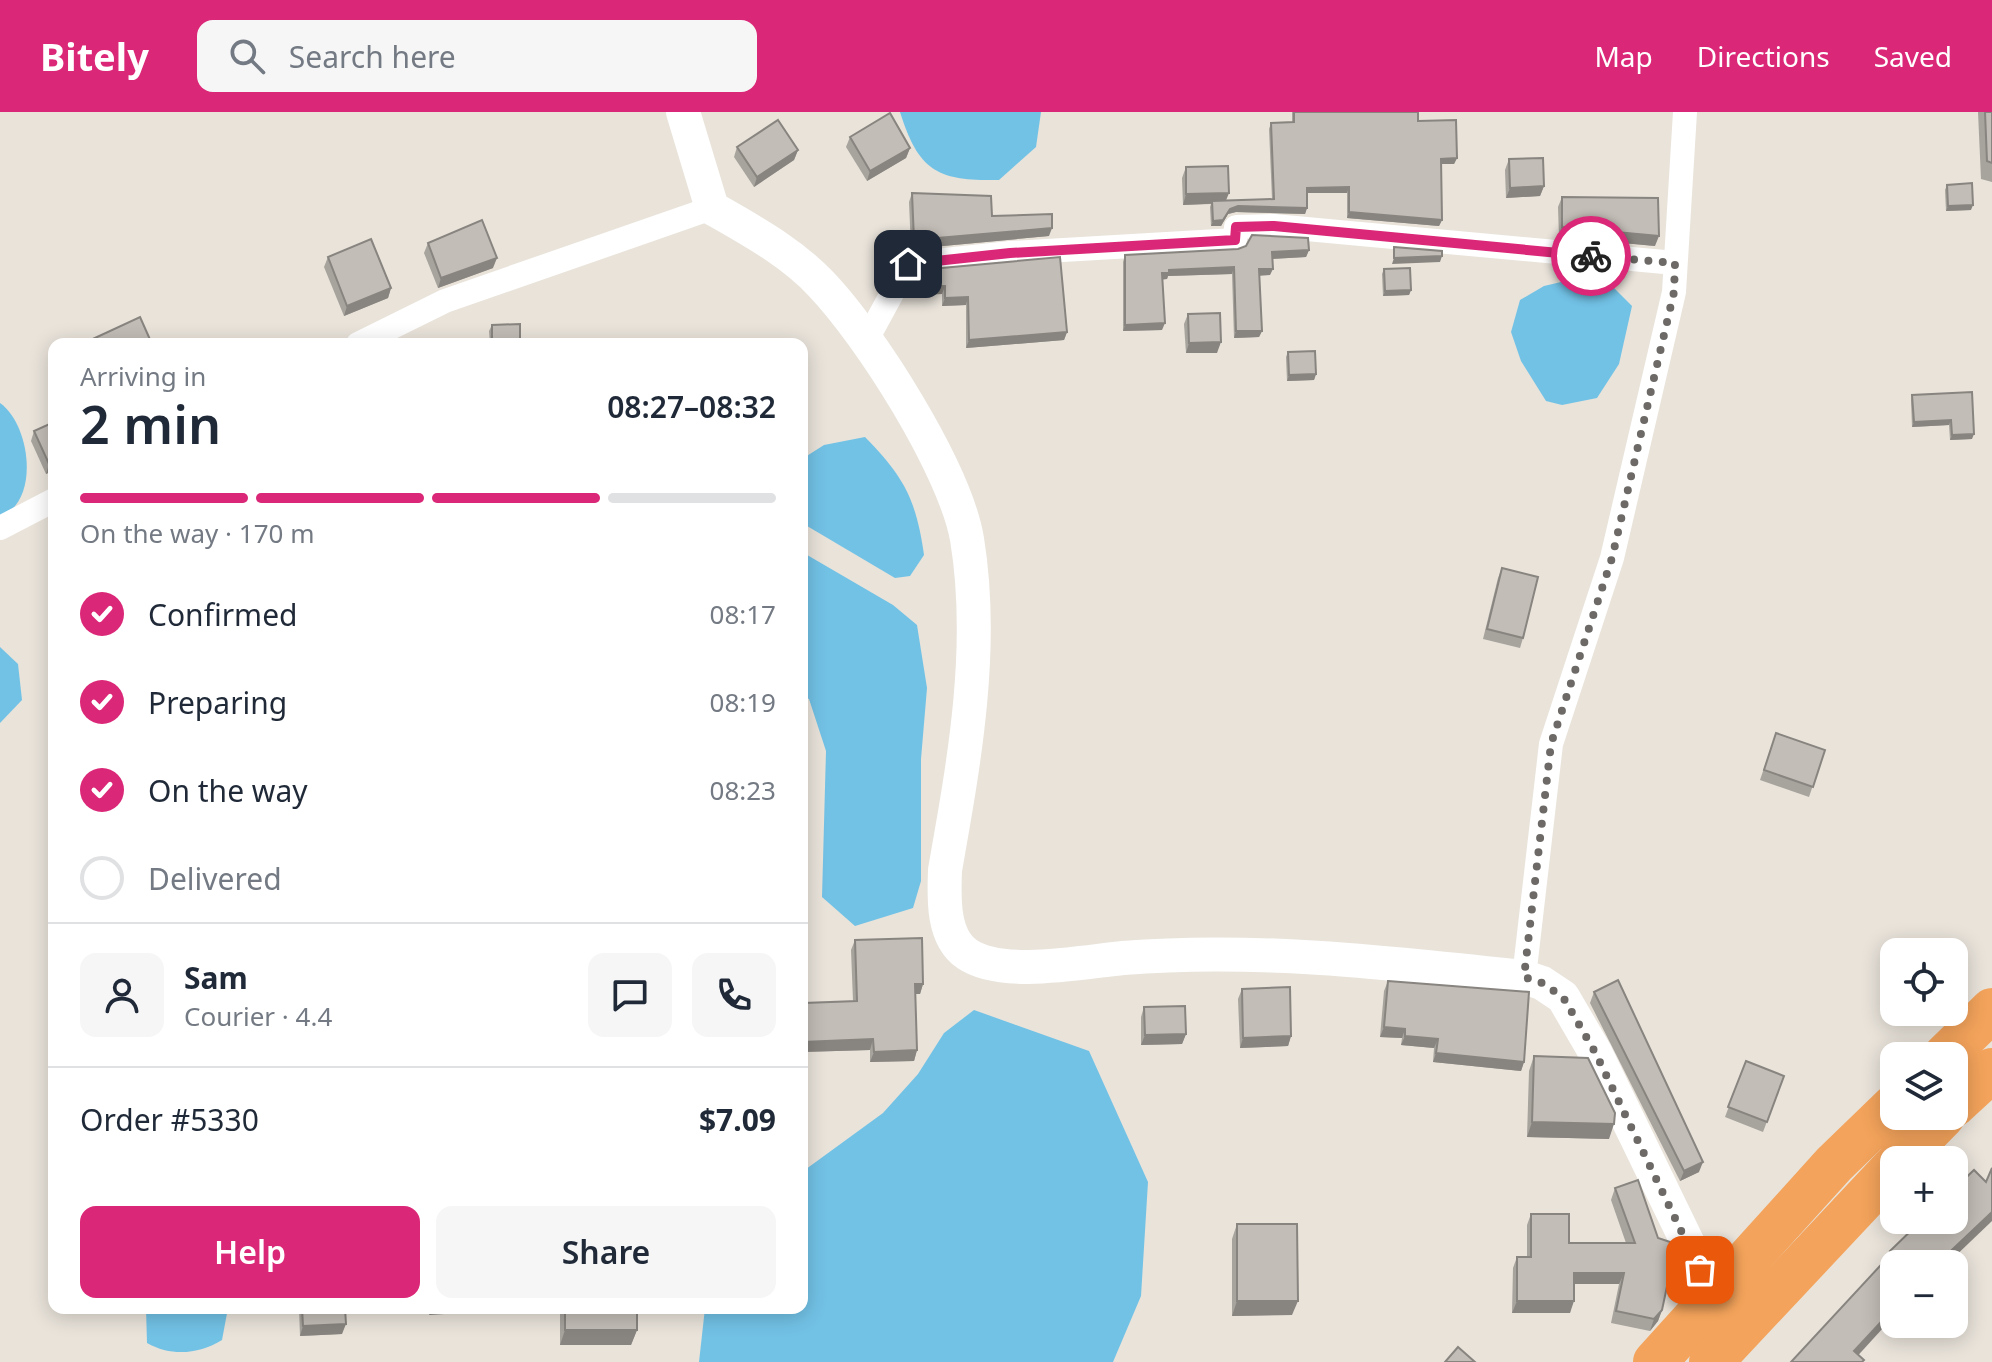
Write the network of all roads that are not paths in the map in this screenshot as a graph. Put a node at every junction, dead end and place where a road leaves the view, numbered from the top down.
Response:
1 (683, 112) edge
2 (1685, 112) edge
3 (712, 208) junction
4 (1675, 263) junction
5 (370, 338) edge
6 (865, 343) junction
7 (48, 503) edge
8 (0, 528) edge
9 (1524, 977) junction
10 (1992, 1010) edge
11 (1959, 1042) edge
12 (1992, 1070) edge
13 (1968, 1092) edge
14 (1880, 1120) edge
15 (1929, 1130) edge
16 (1914, 1146) edge
17 (1880, 1182) edge
18 (1713, 1295) junction
19 (1655, 1362) edge
20 (1711, 1362) edge

1 - 3 street
2 - 4 street
3 - 5 street
3 - 6 street
4 - 6 street
4 - 9 street
6 - 9 street
7 - 8 street
9 - 18 street
10 - 11 highway
12 - 13 highway
14 - 18 highway
15 - 16 highway
17 - 20 highway
18 - 19 highway

